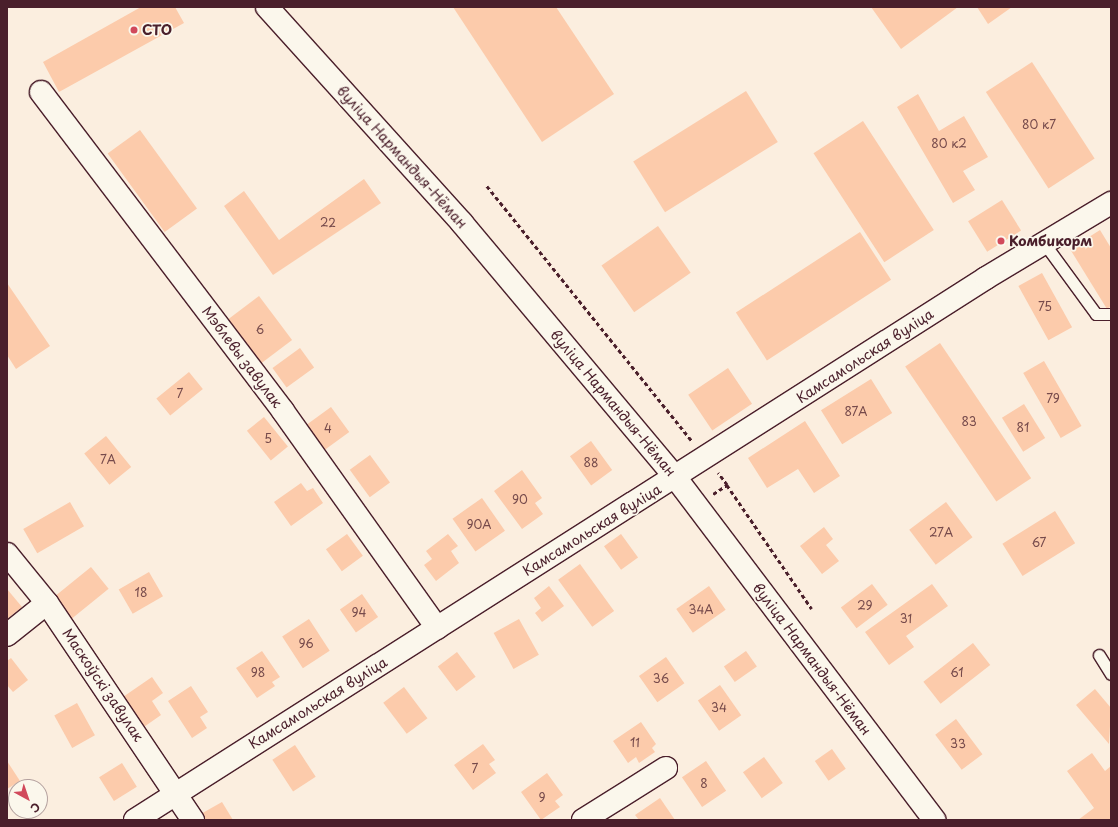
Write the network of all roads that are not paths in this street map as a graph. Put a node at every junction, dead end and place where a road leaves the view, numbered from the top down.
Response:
1 (267, 7) edge
2 (41, 92) dead end
3 (1111, 203) edge
4 (1044, 243) junction
5 (1111, 314) edge
6 (674, 477) junction
7 (7, 554) edge
8 (47, 604) junction
9 (437, 628) junction
10 (7, 635) edge
11 (1099, 655) dead end
12 (1111, 674) edge
13 (666, 768) dead end
14 (176, 793) junction
15 (135, 820) edge
16 (193, 820) edge
17 (583, 820) edge
18 (934, 820) edge

1 - 6 street, вуліца Нармандыя-Нёман
2 - 9 street, Мэблевы завулак
3 - 4 street, Камсамольская вуліца
4 - 5 lane
4 - 6 street, Камсамольская вуліца
6 - 9 street, Камсамольская вуліца
6 - 18 street, вуліца Нармандыя-Нёман
7 - 8 street, Маскоўскі завулак
8 - 10 street
8 - 14 street, Маскоўскі завулак
9 - 14 street, Камсамольская вуліца
11 - 12 lane
13 - 17 street
14 - 15 street, Камсамольская вуліца
14 - 16 street, Маскоўскі завулак

